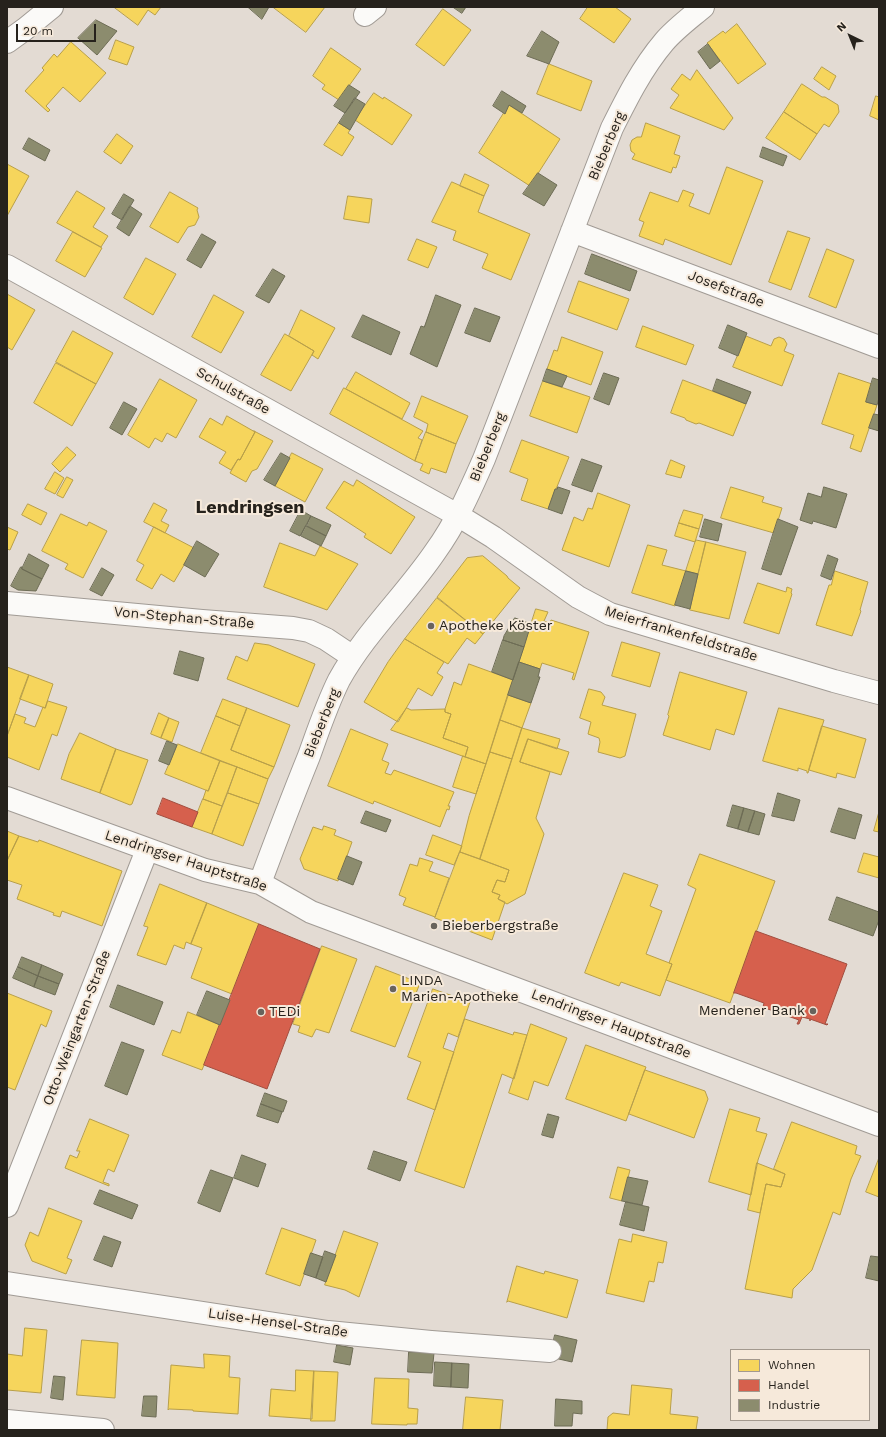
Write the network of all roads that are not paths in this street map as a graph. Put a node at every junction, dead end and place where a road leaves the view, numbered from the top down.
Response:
1 (52, 7) edge
2 (703, 7) edge
3 (7, 42) edge
4 (572, 231) junction
5 (7, 266) edge
6 (879, 347) edge
7 (459, 516) junction
8 (7, 603) edge
9 (353, 657) junction
10 (879, 693) edge
11 (7, 798) edge
12 (147, 850) junction
13 (260, 883) junction
14 (879, 1125) edge
15 (7, 1206) edge
16 (7, 1283) edge
17 (550, 1351) dead end
18 (7, 1421) edge
19 (103, 1430) edge

1 - 3 street
2 - 4 street, Bieberberg
4 - 6 street, Josefstraße
4 - 7 street, Bieberberg
5 - 7 street, Schulstraße
7 - 9 street, Bieberberg
7 - 10 street, Meierfrankenfeldstraße
8 - 9 street, Von-Stephan-Straße
9 - 13 street, Bieberberg
11 - 12 street, Lendringser Hauptstraße
12 - 13 street, Lendringser Hauptstraße
12 - 15 street, Otto-Weingarten-Straße
13 - 14 street, Lendringser Hauptstraße
16 - 17 street, Luise-Hensel-Straße
18 - 19 street

